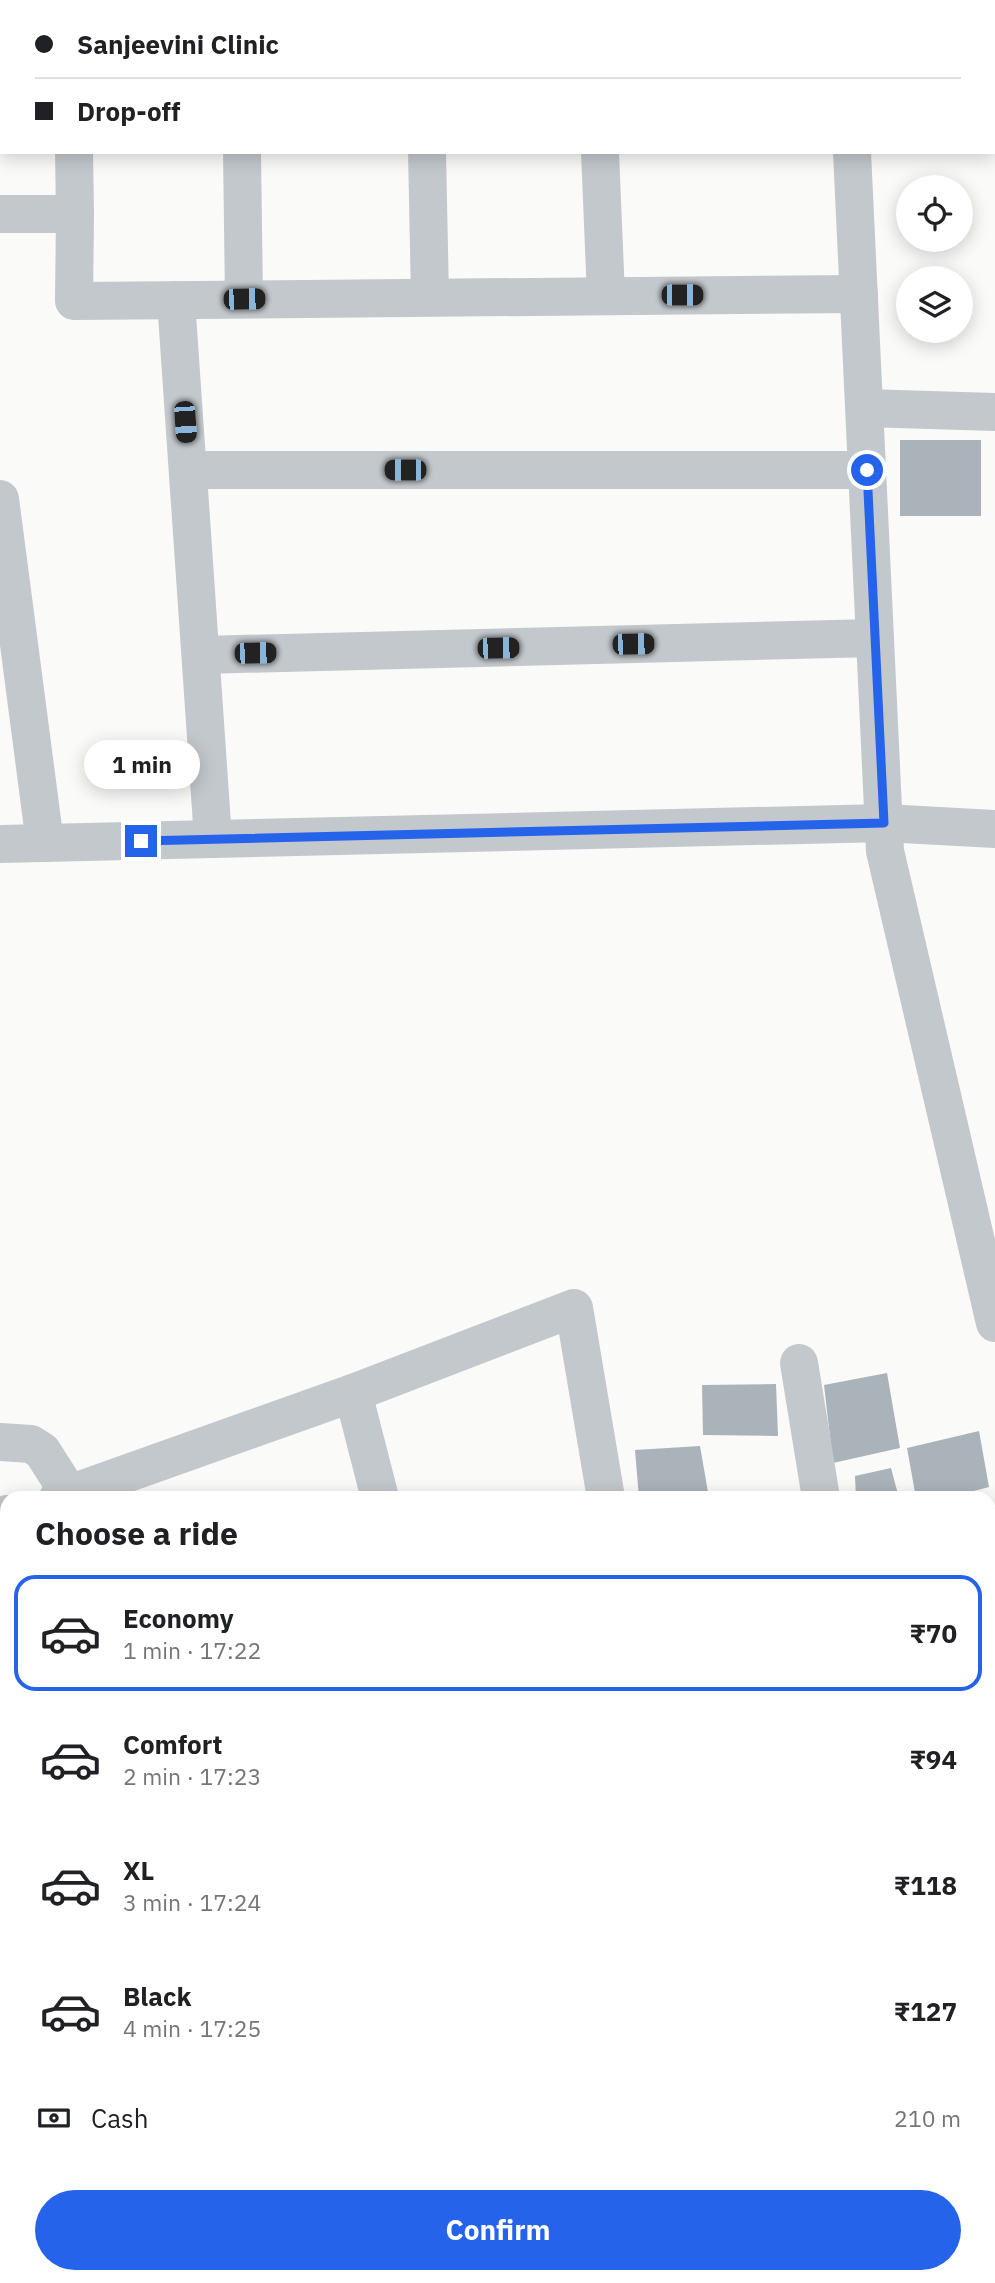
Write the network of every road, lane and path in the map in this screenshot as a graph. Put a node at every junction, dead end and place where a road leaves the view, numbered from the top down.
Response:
1 (74, 154) edge
2 (242, 154) edge
3 (427, 154) edge
4 (600, 154) edge
5 (852, 154) edge
6 (0, 214) edge
7 (75, 214) junction
8 (859, 294) junction
9 (606, 296) junction
10 (430, 297) junction
11 (244, 299) junction
12 (176, 300) junction
13 (865, 408) junction
14 (995, 412) edge
15 (188, 470) junction
16 (867, 470) junction
17 (0, 499) edge
18 (876, 638) junction
19 (201, 655) junction
20 (884, 823) junction
21 (995, 829) edge
22 (214, 839) junction
23 (45, 843) junction
24 (0, 844) edge
25 (995, 1323) edge
26 (799, 1363) dead end
27 (353, 1394) junction
28 (0, 1442) edge
29 (64, 1491) edge
30 (84, 1491) edge
31 (378, 1491) edge
32 (605, 1491) edge
33 (820, 1491) edge

1 - 7 street
2 - 11 street
3 - 10 street
4 - 9 street
5 - 8 street
6 - 7 street
7 - 12 street
8 - 9 street
8 - 13 street
9 - 10 street
10 - 11 street
11 - 12 street
12 - 15 street
13 - 14 street
13 - 16 street
15 - 16 street
15 - 19 street
16 - 18 street
17 - 23 street
18 - 19 street
18 - 20 street
19 - 22 street
20 - 21 street
20 - 22 street
20 - 25 street
22 - 23 street
23 - 24 street
26 - 33 street
27 - 30 street
27 - 31 street
27 - 32 street
28 - 29 street

